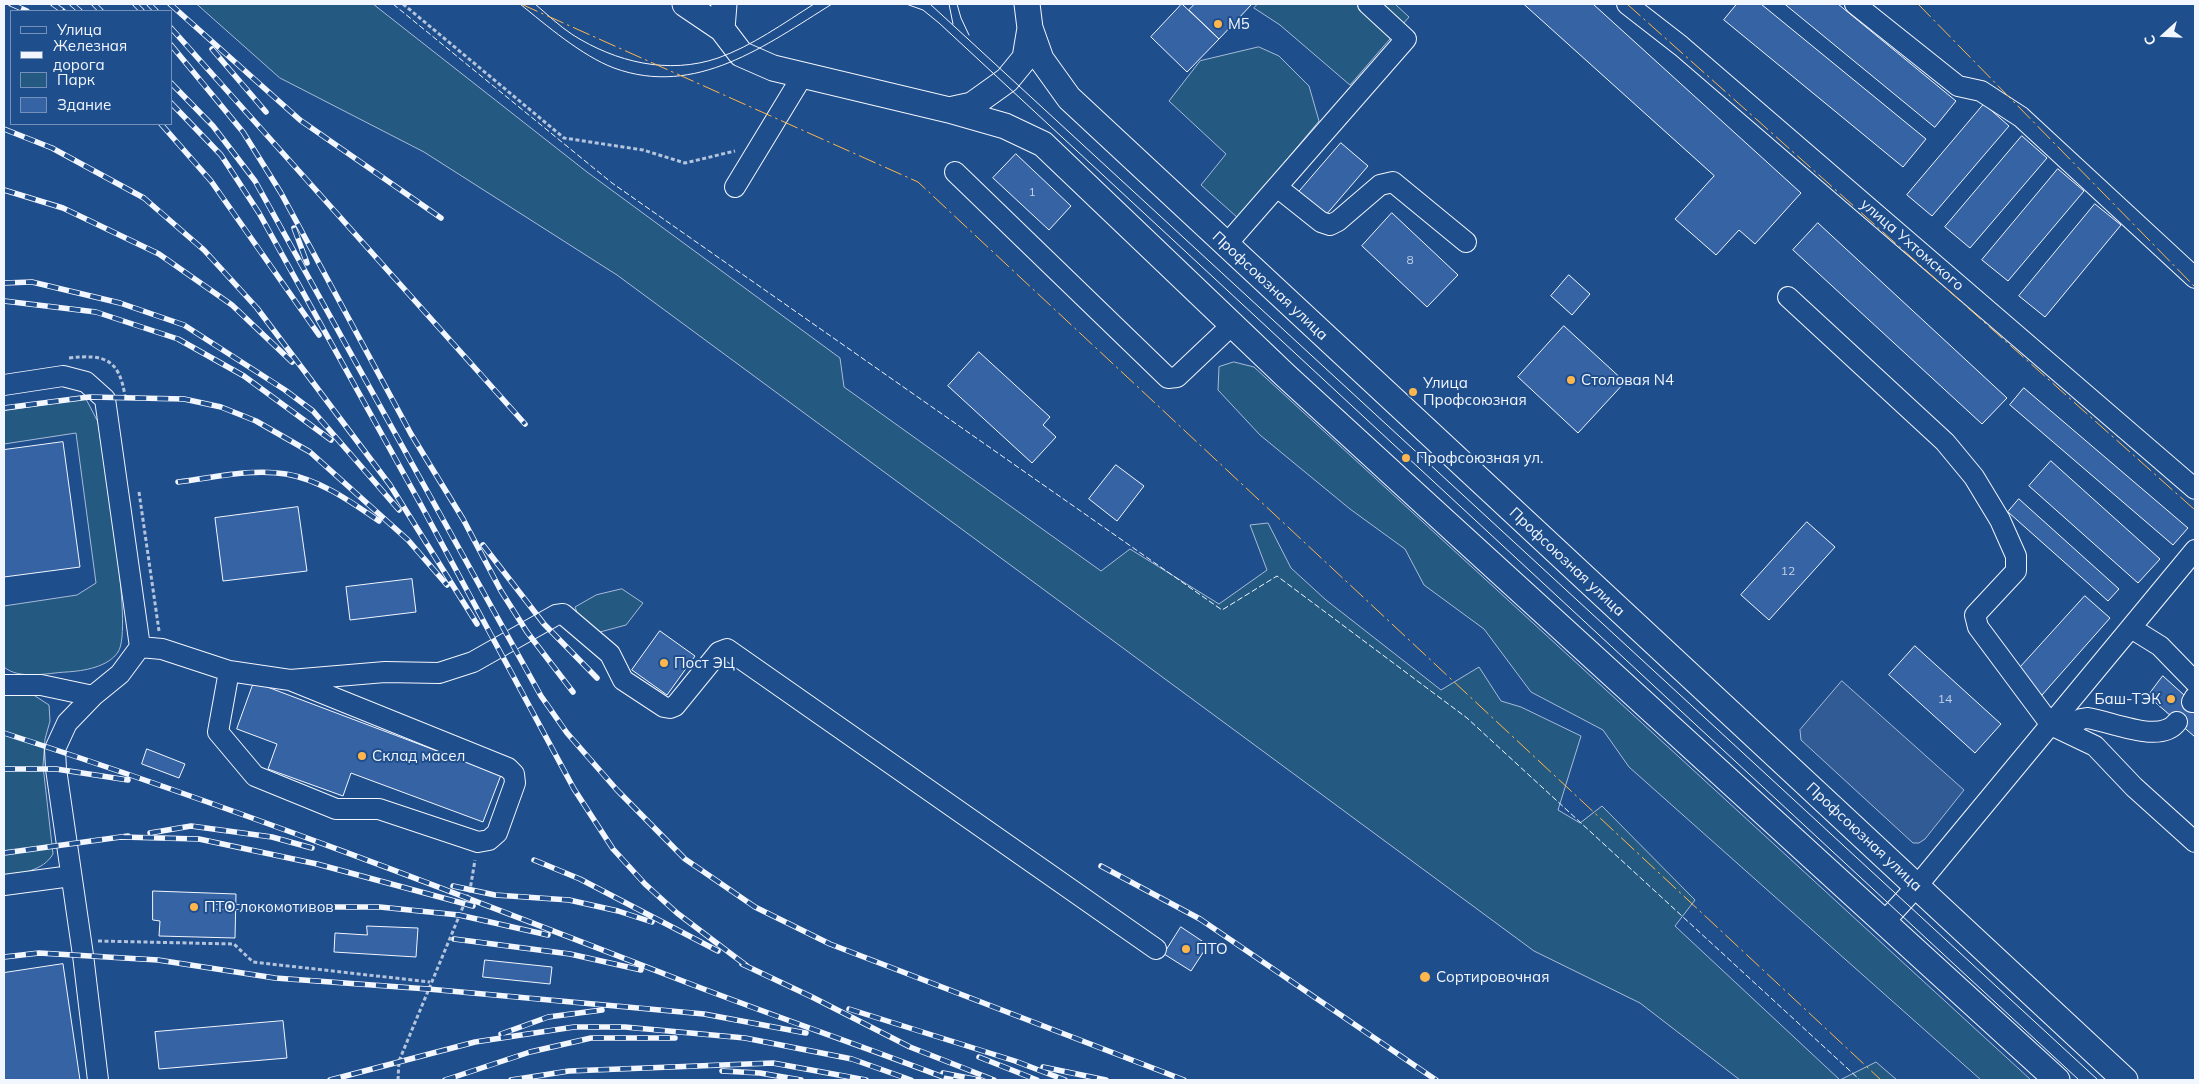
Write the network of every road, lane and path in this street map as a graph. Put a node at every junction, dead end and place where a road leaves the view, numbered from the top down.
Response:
1 (403, 4) edge
2 (685, 4) edge
3 (724, 4) edge
4 (1027, 4) edge
5 (1368, 4) edge
6 (1627, 4) edge
7 (1855, 4) edge
8 (1030, 28) junction
9 (722, 29) junction
10 (802, 75) junction
11 (949, 110) junction
12 (760, 144) junction
13 (955, 172) dead end
14 (735, 187) dead end
15 (1277, 187) junction
16 (1466, 242) dead end
17 (1226, 245) junction
18 (2195, 278) edge
19 (1788, 297) dead end
20 (1233, 324) junction
21 (4, 385) edge
22 (2195, 489) edge
23 (2195, 550) edge
24 (2131, 628) junction
25 (140, 647) junction
26 (228, 672) junction
27 (290, 680) junction
28 (4, 685) edge
29 (2194, 694) edge
30 (93, 696) junction
31 (2177, 722) dead end
32 (2058, 728) junction
33 (478, 842) junction
34 (2195, 842) edge
35 (72, 876) junction
36 (4, 885) edge
37 (1917, 886) junction
38 (1885, 921) junction
39 (81, 941) junction
40 (1156, 949) dead end
41 (430, 982) junction
42 (98, 1080) edge
43 (398, 1080) edge
44 (2057, 1080) edge
45 (2125, 1080) edge

1 - 12 path
2 - 9 main road
3 - 9 main road
4 - 8 main road
5 - 15 street
6 - 22 street, улица Ухтомского
7 - 18 street
8 - 11 main road
8 - 17 main road, Профсоюзная улица
9 - 10 main road
10 - 11 main road
10 - 12 street
11 - 20 main road
12 - 14 street
13 - 20 street
15 - 16 street
15 - 17 street
17 - 37 main road, Профсоюзная улица
19 - 32 street
20 - 38 main road
21 - 25 street
23 - 24 street
24 - 29 street
24 - 32 street
25 - 26 street
25 - 30 street
26 - 27 street
26 - 33 street
27 - 33 street
27 - 40 street
28 - 30 street
30 - 35 street
31 - 32 street
32 - 34 street
32 - 37 street
33 - 41 path
35 - 36 street
35 - 39 street
37 - 38 street
37 - 45 main road, Профсоюзная улица
38 - 44 main road
39 - 41 path
39 - 42 street
41 - 43 path

